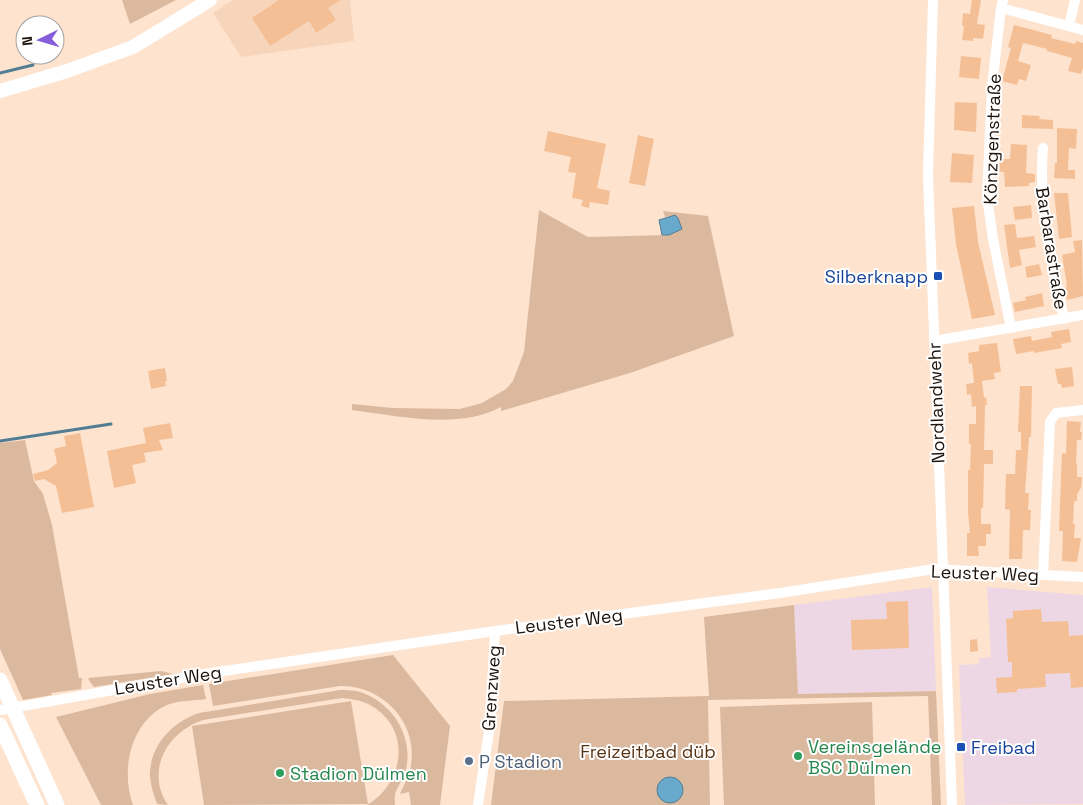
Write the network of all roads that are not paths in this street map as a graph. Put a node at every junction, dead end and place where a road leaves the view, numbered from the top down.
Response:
1 (210, 0) edge
2 (933, 0) edge
3 (1075, 0) edge
4 (1002, 4) edge
5 (1069, 26) junction
6 (1083, 30) edge
7 (0, 91) edge
8 (1042, 148) dead end
9 (1083, 315) edge
10 (1064, 318) junction
11 (1012, 328) junction
12 (934, 340) junction
13 (1083, 410) edge
14 (943, 569) junction
15 (1043, 575) junction
16 (1083, 577) edge
17 (495, 631) junction
18 (0, 680) edge
19 (0, 710) edge
20 (0, 725) edge
21 (36, 805) edge
22 (57, 805) edge
23 (478, 805) edge
24 (952, 805) edge

1 - 7 main road
2 - 12 street, Nordlandwehr
3 - 5 street
4 - 5 street, Könzgenstraße
4 - 11 street, Könzgenstraße
5 - 6 street, Könzgenstraße
8 - 10 street, Barbarastraße
9 - 10 street
10 - 11 street
11 - 12 street
12 - 14 street, Nordlandwehr
13 - 15 street
14 - 15 street, Leuster Weg
14 - 17 street, Leuster Weg
14 - 24 street, Nordlandwehr
15 - 16 street, Leuster Weg
17 - 19 street, Leuster Weg
17 - 23 street, Grenzweg
18 - 22 highway
20 - 21 highway

